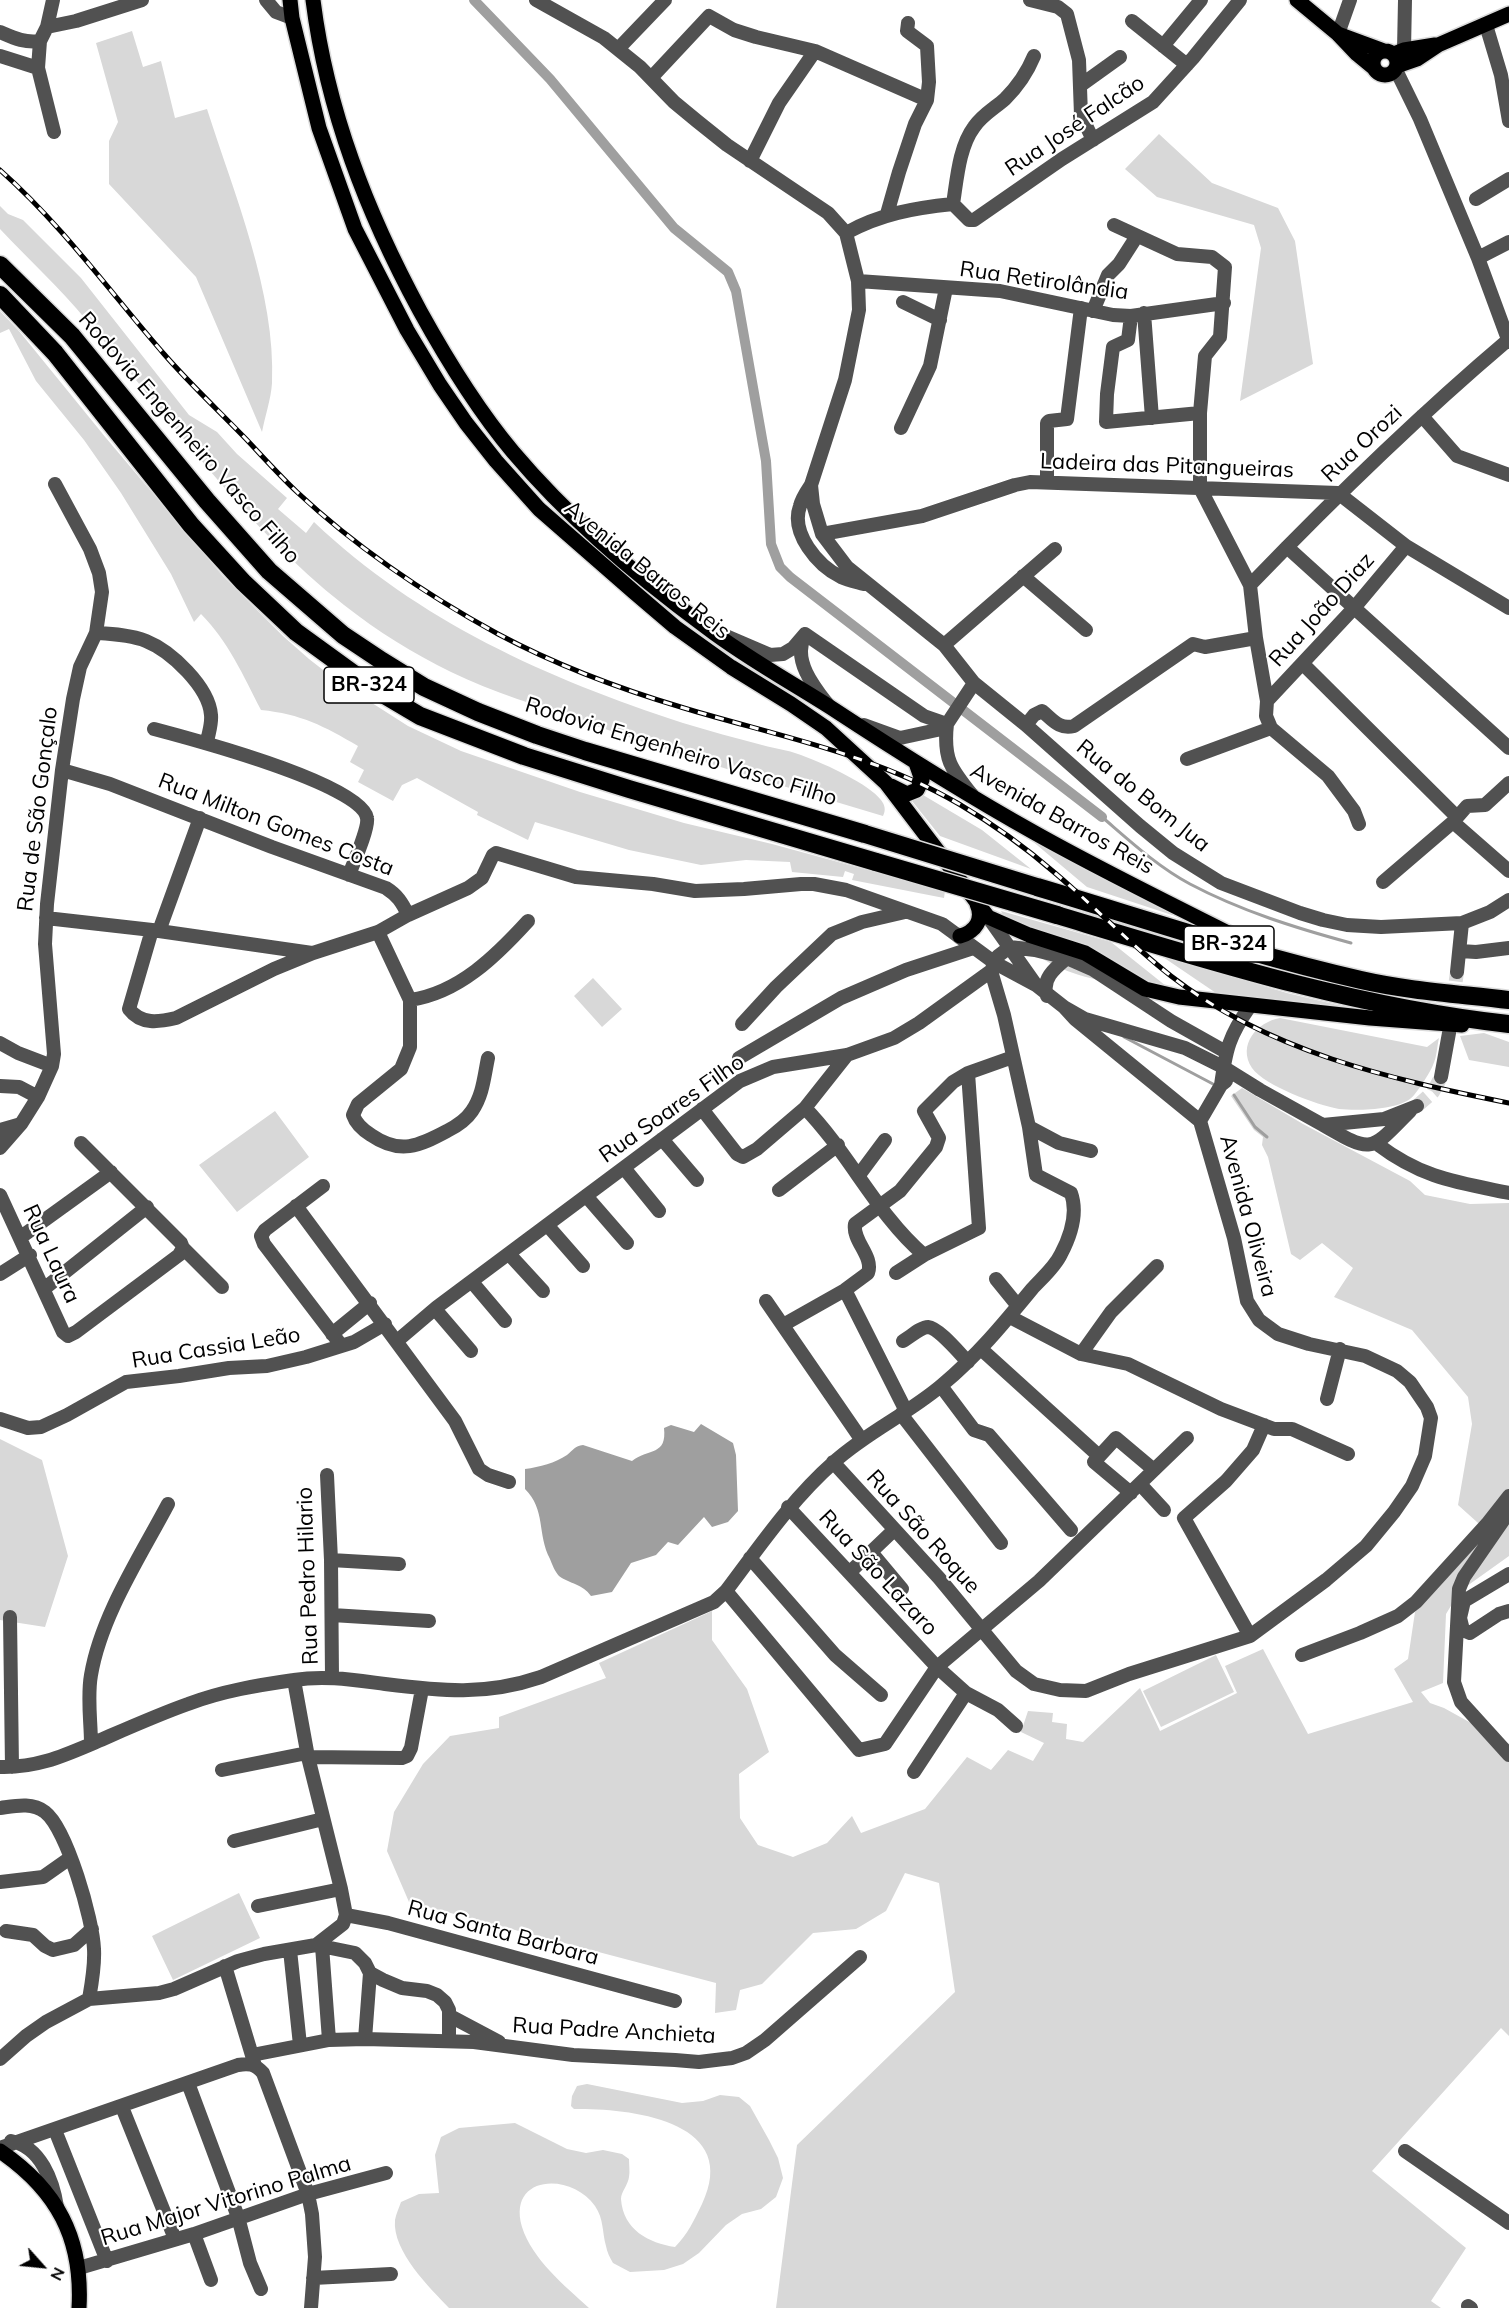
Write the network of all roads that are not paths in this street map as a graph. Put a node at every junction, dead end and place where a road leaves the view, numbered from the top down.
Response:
1 (53, 0) edge
2 (142, 0) edge
3 (266, 0) edge
4 (290, 0) edge
5 (313, 0) edge
6 (536, 0) edge
7 (665, 0) edge
8 (1030, 0) edge
9 (1201, 0) edge
10 (1240, 0) edge
11 (1297, 0) edge
12 (1350, 0) edge
13 (1405, 0) edge
14 (1509, 14) edge
15 (292, 18) junction
16 (1132, 21) dead end
17 (908, 23) dead end
18 (1486, 25) junction
19 (47, 27) junction
20 (0, 32) edge
21 (1338, 34) junction
22 (40, 40) junction
23 (1163, 46) junction
24 (618, 49) junction
25 (815, 51) junction
26 (0, 56) edge
27 (1034, 56) dead end
28 (1120, 57) dead end
29 (1391, 62) junction
30 (1187, 65) junction
31 (38, 68) junction
32 (651, 78) junction
33 (1081, 85) junction
34 (927, 100) junction
35 (1509, 121) edge
36 (54, 132) dead end
37 (1093, 141) junction
38 (750, 161) junction
39 (1509, 179) edge
40 (1476, 199) dead end
41 (953, 204) junction
42 (888, 214) junction
43 (1114, 225) dead end
44 (846, 233) junction
45 (1137, 236) junction
46 (1509, 242) edge
47 (1478, 258) junction
48 (0, 265) edge
49 (858, 281) junction
50 (946, 288) junction
51 (0, 295) edge
52 (903, 302) dead end
53 (1224, 303) junction
54 (1087, 310) junction
55 (1138, 315) junction
56 (940, 320) junction
57 (1506, 324) edge
58 (1508, 341) edge
59 (1200, 413) junction
60 (1422, 416) junction
61 (1152, 418) junction
62 (901, 428) dead end
63 (1509, 475) edge
64 (1047, 482) junction
65 (55, 484) dead end
66 (811, 485) junction
67 (1200, 488) junction
68 (1338, 494) junction
69 (822, 534) junction
70 (1406, 546) junction
71 (1287, 547) junction
72 (1055, 549) dead end
73 (1023, 576) junction
74 (1250, 585) junction
75 (871, 586) junction
76 (1354, 608) junction
77 (1509, 608) edge
78 (708, 629) junction
79 (1086, 630) dead end
80 (96, 633) junction
81 (805, 634) junction
82 (1256, 638) junction
83 (944, 645) junction
84 (1303, 664) junction
85 (974, 683) junction
86 (1267, 701) junction
87 (830, 707) junction
88 (848, 719) junction
89 (950, 720) junction
90 (1026, 725) junction
91 (1271, 728) junction
92 (154, 729) dead end
93 (207, 743) junction
94 (1509, 748) edge
95 (1187, 759) dead end
96 (916, 763) junction
97 (62, 770) junction
98 (886, 783) junction
99 (1509, 783) edge
100 (974, 797) junction
101 (200, 818) junction
102 (1455, 819) junction
103 (1359, 824) dead end
104 (1509, 871) edge
105 (349, 875) junction
106 (1383, 882) dead end
107 (974, 899) junction
108 (1509, 900) edge
109 (907, 911) junction
110 (408, 915) junction
111 (988, 917) junction
112 (46, 918) junction
113 (528, 921) dead end
114 (1462, 923) junction
115 (156, 931) junction
116 (378, 932) junction
117 (960, 936) junction
118 (1010, 947) junction
119 (973, 948) junction
120 (1509, 948) edge
121 (1460, 951) junction
122 (313, 953) junction
123 (1067, 958) junction
124 (1287, 962) junction
125 (993, 967) junction
126 (1457, 972) tunnel mouth
127 (1036, 985) junction
128 (1047, 996) junction
129 (410, 1000) junction
130 (1509, 1000) edge
131 (1250, 1006) junction
132 (1064, 1007) junction
133 (742, 1024) dead end
134 (1509, 1025) edge
135 (1449, 1033) tunnel mouth
136 (0, 1043) edge
137 (1226, 1052) junction
138 (847, 1054) junction
139 (1014, 1057) junction
140 (488, 1058) dead end
141 (740, 1058) dead end
142 (52, 1066) junction
143 (1229, 1070) junction
144 (968, 1073) junction
145 (1441, 1077) tunnel mouth
146 (0, 1086) edge
147 (38, 1097) junction
148 (805, 1108) junction
149 (702, 1109) junction
150 (1200, 1121) junction
151 (21, 1124) junction
152 (1323, 1125) junction
153 (1029, 1127) junction
154 (0, 1130) edge
155 (662, 1139) junction
156 (885, 1140) dead end
157 (81, 1143) dead end
158 (1377, 1144) junction
159 (838, 1145) junction
160 (0, 1148) edge
161 (1091, 1151) dead end
162 (624, 1168) junction
163 (111, 1172) junction
164 (859, 1175) junction
165 (697, 1180) dead end
166 (322, 1186) dead end
167 (779, 1190) dead end
168 (1509, 1193) edge
169 (0, 1195) edge
170 (587, 1197) junction
171 (296, 1206) junction
172 (880, 1206) junction
173 (147, 1207) junction
174 (659, 1211) dead end
175 (548, 1226) junction
176 (21, 1238) junction
177 (627, 1243) dead end
178 (183, 1248) junction
179 (509, 1254) junction
180 (30, 1255) junction
181 (924, 1255) junction
182 (583, 1266) dead end
183 (1157, 1266) dead end
184 (896, 1273) dead end
185 (0, 1274) edge
186 (996, 1279) dead end
187 (471, 1282) junction
188 (222, 1287) dead end
189 (45, 1288) junction
190 (845, 1290) junction
191 (543, 1291) dead end
192 (766, 1301) dead end
193 (370, 1303) junction
194 (435, 1309) junction
195 (1014, 1312) junction
196 (505, 1321) dead end
197 (385, 1324) junction
198 (783, 1325) junction
199 (337, 1340) junction
200 (397, 1341) junction
201 (903, 1341) dead end
202 (981, 1349) junction
203 (1340, 1349) junction
204 (471, 1351) dead end
205 (1081, 1354) junction
206 (968, 1362) junction
207 (941, 1386) junction
208 (1327, 1399) dead end
209 (903, 1413) junction
210 (0, 1419) edge
211 (1264, 1425) junction
212 (1186, 1438) dead end
213 (861, 1439) junction
214 (1348, 1454) dead end
215 (1097, 1459) junction
216 (833, 1462) junction
217 (1154, 1470) junction
218 (327, 1475) dead end
219 (509, 1482) dead end
220 (1135, 1489) junction
221 (1509, 1496) edge
222 (168, 1504) dead end
223 (788, 1507) junction
224 (1164, 1510) dead end
225 (1509, 1512) edge
226 (894, 1530) junction
227 (1071, 1530) dead end
228 (1001, 1543) dead end
229 (871, 1552) junction
230 (750, 1558) junction
231 (331, 1560) junction
232 (399, 1564) dead end
233 (850, 1572) junction
234 (1509, 1574) edge
235 (902, 1589) dead end
236 (726, 1591) junction
237 (1509, 1611) edge
238 (332, 1615) junction
239 (10, 1617) dead end
240 (429, 1622) dead end
241 (980, 1629) junction
242 (1251, 1636) junction
243 (1302, 1655) dead end
244 (937, 1667) junction
245 (332, 1677) junction
246 (294, 1680) junction
247 (422, 1689) junction
248 (966, 1693) junction
249 (881, 1695) dead end
250 (1016, 1726) dead end
251 (91, 1744) junction
252 (307, 1755) junction
253 (1509, 1755) edge
254 (6, 1767) edge
255 (222, 1770) dead end
256 (914, 1772) dead end
257 (0, 1808) edge
258 (323, 1819) junction
259 (234, 1841) dead end
260 (70, 1858) junction
261 (1, 1882) edge
262 (341, 1889) junction
263 (258, 1906) dead end
264 (346, 1915) junction
265 (92, 1929) junction
266 (6, 1931) dead end
267 (319, 1945) junction
268 (290, 1950) junction
269 (860, 1957) dead end
270 (225, 1966) junction
271 (370, 1973) junction
272 (89, 1999) junction
273 (675, 2001) dead end
274 (450, 2016) junction
275 (365, 2039) junction
276 (329, 2040) junction
277 (449, 2041) junction
278 (300, 2045) junction
279 (506, 2046) junction
280 (0, 2059) edge
281 (254, 2061) junction
282 (188, 2083) junction
283 (122, 2107) junction
284 (55, 2130) junction
285 (0, 2139) edge
286 (18, 2142) junction
287 (0, 2150) edge
288 (1405, 2151) dead end
289 (386, 2173) dead end
290 (308, 2194) junction
291 (57, 2207) junction
292 (238, 2217) junction
293 (1509, 2223) edge
294 (194, 2234) junction
295 (175, 2240) junction
296 (107, 2261) junction
297 (79, 2268) junction
298 (391, 2274) dead end
299 (313, 2278) junction
300 (211, 2280) dead end
301 (261, 2289) dead end
302 (77, 2308) edge
303 (311, 2308) edge

1 - 19 street
2 - 19 street
3 - 15 street
4 - 15 main road, Avenida Barros Reis
5 - 78 main road, Avenida Barros Reis
6 - 24 street
7 - 24 street
8 - 33 street
9 - 23 street
10 - 30 street, Rua José Falcão
11 - 21 main road
12 - 21 street
13 - 29 street
14 - 18 main road
15 - 98 main road, Avenida Barros Reis
16 - 23 street
17 - 34 street
18 - 29 main road
18 - 35 street
19 - 22 street
20 - 22 street
21 - 29 main road
22 - 31 street
23 - 30 street
24 - 32 street
25 - 32 street
25 - 34 street
25 - 38 street
26 - 31 street
27 - 41 street
28 - 33 street
29 - 47 street
30 - 37 street, Rua José Falcão
31 - 36 street
32 - 38 street
33 - 37 street
34 - 42 street
37 - 41 street, Rua José Falcão
38 - 44 street
39 - 40 street
41 - 42 street
42 - 44 street
43 - 45 street
44 - 49 street
45 - 53 street
45 - 54 street
46 - 47 street
47 - 57 street
48 - 124 highway, Rodovia Engenheiro Vasco Filho / BR-324, bridge
49 - 50 street, Rua Retirolândia
49 - 66 street
50 - 54 street, Rua Retirolândia
50 - 56 street
51 - 134 highway, Rodovia Engenheiro Vasco Filho / BR-324, bridge
52 - 56 street
53 - 55 street, Rua Retirolândia
53 - 59 street
54 - 55 street, Rua Retirolândia
54 - 64 street
55 - 61 street
55 - 61 street
56 - 62 street
57 - 58 street
58 - 60 street, Rua Orozi
59 - 61 street
59 - 67 street
60 - 63 street
60 - 68 street, Rua Orozi
64 - 67 street, Ladeira das Pitangueiras
64 - 69 street, Ladeira das Pitangueiras
65 - 80 street, Rua de São Gonçalo
66 - 69 street
66 - 75 street
67 - 68 street, Ladeira das Pitangueiras
67 - 74 street
68 - 70 street
68 - 71 street, Rua Orozi
69 - 75 street, Rua do Bom Jua
70 - 76 street, Rua João Diaz
70 - 77 street
71 - 74 street, Rua Orozi
71 - 76 street
72 - 73 street
73 - 79 street
73 - 83 street
74 - 82 street
75 - 83 street, Rua do Bom Jua
76 - 84 street, Rua João Diaz
76 - 94 street
78 - 81 street
78 - 87 main road, Avenida Barros Reis
80 - 93 street
80 - 97 street, Rua de São Gonçalo
81 - 87 street
81 - 89 street
82 - 86 street
82 - 90 street
83 - 85 street, Rua do Bom Jua
84 - 86 street, Rua João Diaz
84 - 102 street
85 - 89 street
85 - 90 street, Rua do Bom Jua
86 - 91 street
87 - 88 main road, Avenida Barros Reis
88 - 89 street
88 - 96 main road, Avenida Barros Reis
89 - 100 street
90 - 114 street, Rua do Bom Jua
91 - 95 street
91 - 103 street
92 - 93 street
93 - 105 street
96 - 98 main road
96 - 100 main road, Avenida Barros Reis
97 - 101 street, Rua Milton Gomes Costa
97 - 112 street, Rua de São Gonçalo
98 - 107 main road, Avenida Barros Reis
99 - 102 street
100 - 124 main road, Avenida Barros Reis
101 - 105 street, Rua Milton Gomes Costa
101 - 115 street
102 - 104 street
102 - 106 street
105 - 110 street, Rua Milton Gomes Costa
107 - 111 main road, Avenida Barros Reis
107 - 117 main road
108 - 114 street, Rua do Bom Jua
109 - 110 street
109 - 117 street
109 - 133 street
110 - 116 street
111 - 118 street
111 - 131 main road, Avenida Barros Reis
112 - 115 street
112 - 142 street, Rua de São Gonçalo
113 - 129 street
114 - 121 street
115 - 122 street
115 - 122 street
116 - 122 street
116 - 129 street
117 - 119 street
118 - 123 street
118 - 125 street, Rua Soares Filho
118 - 127 street
119 - 125 street
119 - 141 street
120 - 121 street
121 - 126 street
123 - 128 street
123 - 137 street
124 - 130 highway, Rodovia Engenheiro Vasco Filho / BR-324
125 - 127 street
125 - 138 street, Rua Soares Filho
125 - 139 street
127 - 128 street
128 - 132 street
129 - 140 street
131 - 134 main road, Avenida Barros Reis
131 - 137 street
132 - 143 street
132 - 150 street, Avenida Oliveira
135 - 145 street
136 - 142 street
137 - 143 street
138 - 148 street
138 - 149 street, Rua Soares Filho
139 - 144 street
139 - 153 street
142 - 147 street, Rua de São Gonçalo
143 - 150 street
143 - 152 street
144 - 172 street
144 - 181 street
146 - 147 street
147 - 151 street, Rua de São Gonçalo
148 - 149 street
148 - 159 street
149 - 155 street, Rua Soares Filho
150 - 203 street, Avenida Oliveira
151 - 154 street
151 - 160 street, Rua de São Gonçalo
152 - 158 street
152 - 158 street
153 - 161 street
153 - 195 street
155 - 162 street, Rua Soares Filho
155 - 165 street
156 - 164 street
157 - 163 street
158 - 168 street
159 - 164 street
159 - 167 street
162 - 170 street, Rua Soares Filho
162 - 174 street
163 - 173 street
163 - 176 street
164 - 172 street
166 - 171 street
169 - 176 street, Rua Laura
170 - 175 street, Rua Soares Filho
170 - 177 street
171 - 193 street
171 - 199 street
172 - 181 street
172 - 190 street
173 - 178 street
173 - 189 street
175 - 179 street, Rua Soares Filho
175 - 182 street
176 - 180 street, Rua Laura
178 - 188 street
178 - 189 street, Rua Laura
179 - 187 street, Rua Soares Filho
179 - 191 street
180 - 185 street
180 - 189 street, Rua Laura
181 - 184 street
183 - 205 street
186 - 195 street
187 - 194 street, Rua Soares Filho
187 - 196 street
190 - 198 street
190 - 209 street
192 - 198 street
193 - 197 street
193 - 199 street
194 - 200 street, Rua Soares Filho
194 - 204 street
195 - 202 street
195 - 205 street
197 - 199 street, Rua Cassia Leão
197 - 200 street
198 - 213 street
199 - 210 street, Rua Cassia Leão
200 - 219 street
201 - 206 street
202 - 206 street
202 - 215 street
203 - 208 street
203 - 242 street, Avenida Oliveira
205 - 211 street
206 - 207 street
207 - 209 street
207 - 227 street
209 - 213 street
209 - 228 street
211 - 214 street
211 - 242 street
212 - 217 street
213 - 216 street
215 - 217 street
215 - 220 street
216 - 223 street
216 - 226 street, Rua São Roque
217 - 220 street
218 - 231 street, Rua Pedro Hilario
220 - 224 street
220 - 241 street
221 - 243 street
222 - 251 street
223 - 230 street
223 - 233 street, Rua São Lazaro
225 - 253 street
226 - 229 street
226 - 241 street, Rua São Roque
229 - 233 street
229 - 235 street
230 - 236 street
230 - 249 street
231 - 232 street
231 - 238 street, Rua Pedro Hilario
233 - 244 street, Rua São Lazaro
234 - 237 street
236 - 244 street
236 - 247 street
238 - 240 street
238 - 245 street, Rua Pedro Hilario
239 - 254 street
241 - 242 street, Rua São Roque
241 - 244 street
244 - 248 street, Rua São Lazaro
245 - 246 street
245 - 247 street
246 - 251 street
246 - 252 street
247 - 252 street
248 - 250 street, Rua São Lazaro
248 - 256 street
251 - 254 street
252 - 255 street
252 - 258 street
257 - 260 street
258 - 259 street
258 - 262 street
260 - 261 street
260 - 265 street
262 - 263 street
262 - 264 street
264 - 267 street
264 - 273 street, Rua Santa Barbara
265 - 266 street
265 - 272 street
267 - 268 street
267 - 271 street
267 - 276 street
268 - 270 street
268 - 278 street
269 - 279 street, Rua Padre Anchieta
270 - 272 street
270 - 281 street
271 - 274 street
271 - 275 street
272 - 280 street
274 - 277 street
274 - 279 street
275 - 276 street, Rua Padre Anchieta
275 - 277 street, Rua Padre Anchieta
276 - 278 street, Rua Padre Anchieta
277 - 279 street, Rua Padre Anchieta
278 - 281 street, Rua Padre Anchieta
281 - 282 street, Rua Padre Anchieta
281 - 290 street
282 - 283 street, Rua Padre Anchieta
282 - 292 street
283 - 284 street, Rua Padre Anchieta
283 - 295 street
284 - 286 street, Rua Padre Anchieta
284 - 296 street
285 - 286 street
286 - 287 street, Rua Padre Anchieta
286 - 291 street
287 - 291 main road
288 - 293 street
289 - 290 street, Rua Major Vitorino Palma
290 - 292 street, Rua Major Vitorino Palma
290 - 299 street
291 - 297 main road
292 - 294 street, Rua Major Vitorino Palma
292 - 301 street
294 - 295 street, Rua Major Vitorino Palma
294 - 300 street
295 - 296 street, Rua Major Vitorino Palma
296 - 297 street, Rua Major Vitorino Palma
297 - 302 main road
298 - 299 street
299 - 303 street

